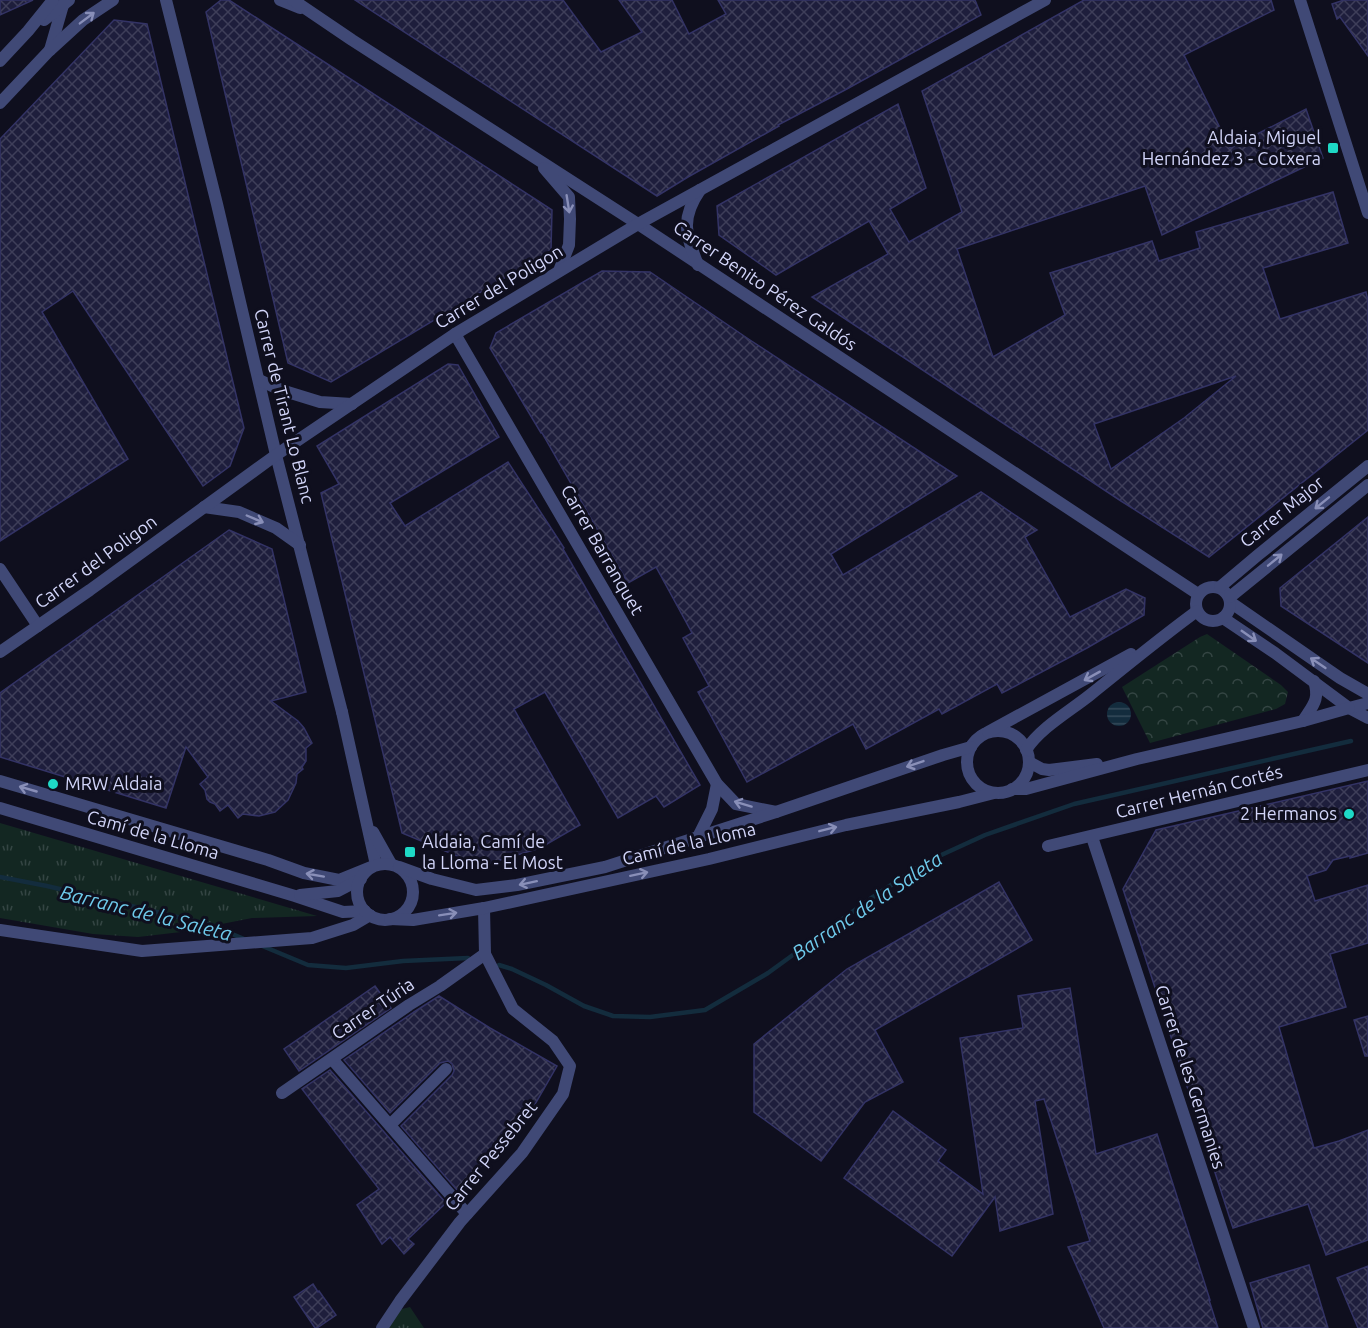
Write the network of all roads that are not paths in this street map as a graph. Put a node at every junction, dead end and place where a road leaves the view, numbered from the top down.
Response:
1 (113, 0) edge
2 (166, 0) edge
3 (279, 0) edge
4 (293, 0) edge
5 (298, 0) edge
6 (304, 0) edge
7 (1045, 0) edge
8 (1303, 1) edge
9 (62, 2) edge
10 (309, 12) junction
11 (50, 51) junction
12 (0, 61) edge
13 (0, 103) edge
14 (536, 158) junction
15 (701, 189) junction
16 (1368, 213) edge
17 (638, 224) junction
18 (698, 265) junction
19 (559, 271) junction
20 (455, 334) junction
21 (259, 380) junction
22 (352, 404) junction
23 (276, 454) junction
24 (1368, 466) edge
25 (1368, 485) edge
26 (204, 507) junction
27 (300, 545) junction
28 (0, 569) edge
29 (1220, 587) junction
30 (1198, 594) junction
31 (1230, 599) junction
32 (1197, 612) junction
33 (1223, 618) junction
34 (38, 626) junction
35 (1161, 637) junction
36 (0, 652) edge
37 (1314, 681) junction
38 (1368, 694) edge
39 (1368, 703) edge
40 (1349, 708) junction
41 (1368, 718) edge
42 (1303, 721) junction
43 (988, 732) junction
44 (970, 747) junction
45 (1028, 756) junction
46 (1137, 759) junction
47 (1368, 764) edge
48 (1363, 771) edge
49 (0, 781) edge
50 (717, 784) junction
51 (1012, 789) junction
52 (994, 793) junction
53 (0, 808) edge
54 (776, 812) junction
55 (367, 821) junction
56 (698, 837) junction
57 (1092, 837) junction
58 (1048, 846) dead end
59 (374, 866) junction
60 (395, 866) junction
61 (361, 879) junction
62 (296, 896) junction
63 (484, 908) junction
64 (368, 913) junction
65 (390, 919) junction
66 (0, 930) edge
67 (485, 954) junction
68 (332, 1059) junction
69 (446, 1068) dead end
70 (282, 1093) dead end
71 (390, 1125) junction
72 (467, 1215) junction
73 (382, 1328) edge
74 (1254, 1328) edge

11 -> 1 street
2 - 21 street, Carrer de Tirant Lo Blanc
3 - 10 street, Carrer Benito Pérez Galdós
4 - 10 street, Carrer Benito Pérez Galdós
5 - 10 street, Carrer Benito Pérez Galdós
6 - 10 street
7 - 15 street, Carrer del Poligon
8 - 16 street
9 - 11 street
9 - 12 street
10 - 14 street, Carrer Benito Pérez Galdós
11 - 13 street
14 - 17 street, Carrer Benito Pérez Galdós
14 -> 19 street
15 - 17 street, Carrer del Poligon
15 - 18 street
17 - 18 street, Carrer Benito Pérez Galdós
17 - 19 street, Carrer del Poligon
18 - 30 street, Carrer Benito Pérez Galdós
19 - 20 street, Carrer del Poligon
20 - 22 street, Carrer del Poligon
20 - 50 street, Carrer Barranquet
21 - 22 street
21 - 23 street, Carrer de Tirant Lo Blanc
22 - 23 street, Carrer del Poligon
23 - 26 street, Carrer del Poligon
23 - 27 street, Carrer de Tirant Lo Blanc
24 -> 29 street, Carrer Major
31 -> 25 street, Carrer Major
26 -> 27 street
26 - 34 street, Carrer del Poligon
27 - 55 street, Carrer de Tirant Lo Blanc
28 - 34 street
29 - 30 street
29 - 31 street
30 - 32 street
31 - 33 street
38 -> 31 street
32 - 33 street
32 - 35 street
33 -> 37 street
34 - 36 street, Carrer del Poligon
35 -> 43 street
35 - 45 street
37 - 40 street
37 - 42 street
39 - 40 street
40 - 41 street
40 - 42 street
42 - 46 street
43 - 44 street
43 - 45 street
44 - 52 street
44 -> 54 street, Camí de la Lloma
45 - 46 street
45 - 51 street
46 - 51 street
47 - 48 street, Carrer Hernán Cortés
48 - 57 street, Carrer Hernán Cortés
59 -> 49 street, Camí de la Lloma
54 -> 50 street, Carrer Barranquet
50 - 56 street
51 - 52 street
63 -> 52 street, Camí de la Lloma
53 - 62 street, Camí de la Lloma
54 - 56 street, Camí de la Lloma
55 - 59 street, Carrer de Tirant Lo Blanc
55 - 60 street, Carrer de Tirant Lo Blanc
56 -> 60 street, Camí de la Lloma
57 - 58 street, Carrer Hernán Cortés
57 - 74 street, Carrer de les Germanies
59 - 60 street
59 - 61 street
60 - 65 street
61 - 62 street, Camí de la Lloma
61 - 64 street
62 - 64 street, Camí de la Lloma
65 -> 63 street, Camí de la Lloma
63 - 67 street, Carrer Pessebret
64 - 65 street
64 - 66 street
67 - 68 street, Carrer Túria
67 - 72 street, Carrer Pessebret
68 - 70 street, Carrer Túria
68 - 71 street
69 - 71 street
71 - 72 street
72 - 73 street, Carrer Pessebret

